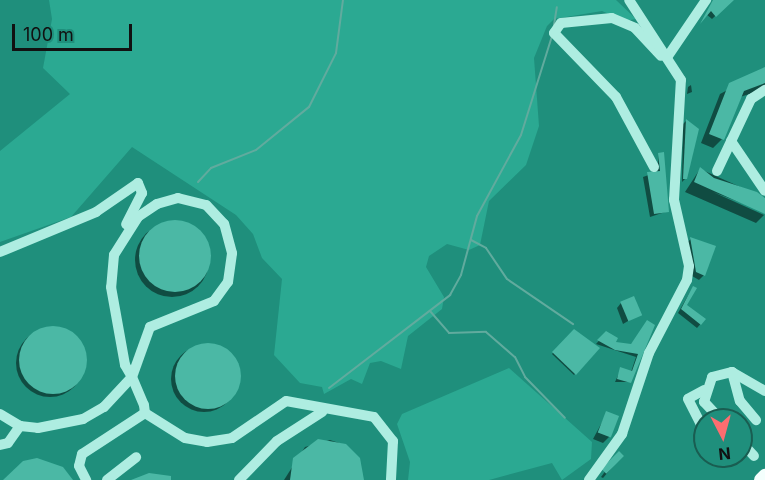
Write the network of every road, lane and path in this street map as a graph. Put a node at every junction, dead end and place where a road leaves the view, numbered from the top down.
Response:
1 (629, 0) edge
2 (706, 0) edge
3 (668, 56) junction
4 (681, 81) junction
5 (765, 90) edge
6 (731, 141) junction
7 (654, 167) dead end
8 (717, 171) dead end
9 (765, 192) edge
10 (0, 252) edge
11 (114, 255) junction
12 (732, 372) junction
13 (132, 377) junction
14 (704, 390) junction
15 (765, 391) edge
16 (710, 408) edge
17 (693, 409) edge
18 (322, 412) junction
19 (144, 413) junction
20 (0, 414) edge
21 (756, 420) dead end
22 (20, 426) junction
23 (0, 445) edge
24 (136, 457) dead end
25 (765, 477) edge
26 (86, 480) edge
27 (107, 480) edge
28 (239, 480) edge
29 (391, 480) edge
30 (589, 480) edge
31 (761, 480) edge

1 - 3 street
2 - 3 street
3 - 4 street
4 - 7 street
4 - 30 street
5 - 6 street
6 - 8 street
6 - 9 street
10 - 11 street
11 - 13 street
11 - 13 street
12 - 14 street
12 - 15 street
12 - 21 street
13 - 19 street
13 - 22 street
14 - 16 street
14 - 17 street
18 - 19 street
18 - 28 street
18 - 29 street
19 - 26 street
20 - 22 street
22 - 23 street
24 - 27 street
25 - 31 main road

